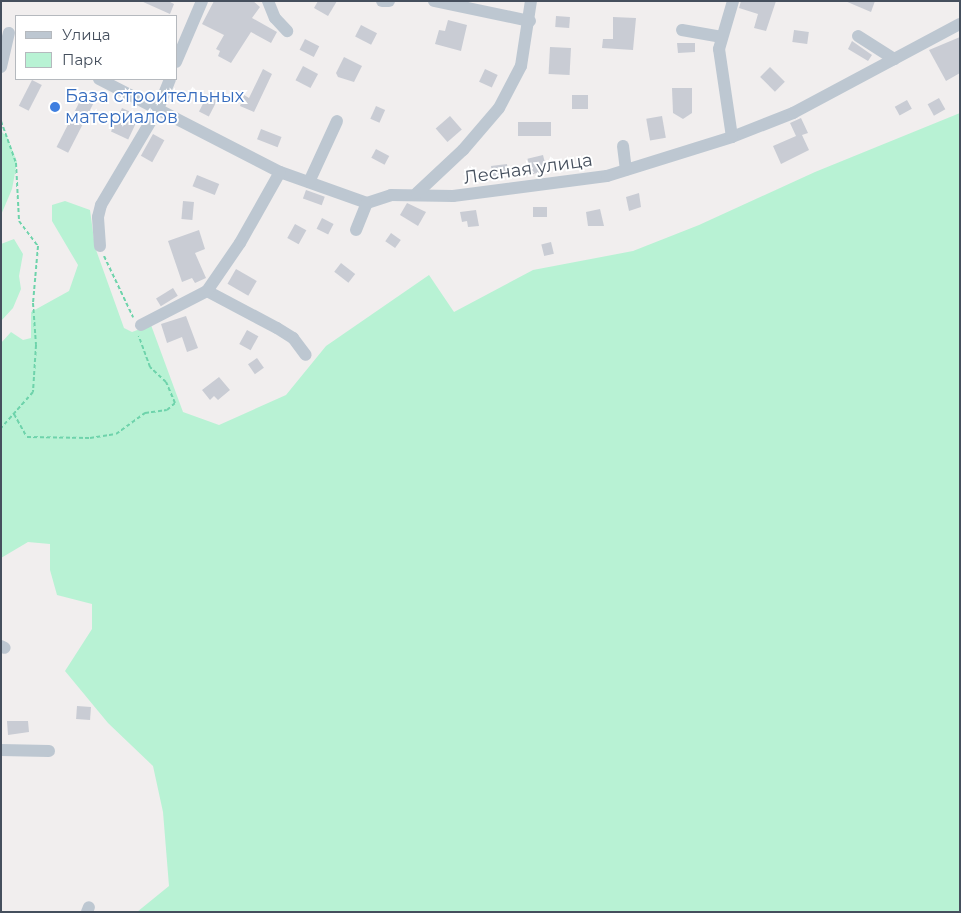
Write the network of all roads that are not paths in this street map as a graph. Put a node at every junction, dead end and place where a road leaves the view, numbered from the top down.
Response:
1 (202, 1) edge
2 (268, 1) edge
3 (382, 1) edge
4 (389, 1) edge
5 (434, 1) edge
6 (531, 1) edge
7 (733, 1) edge
8 (530, 21) junction
9 (960, 24) edge
10 (682, 30) dead end
11 (287, 31) dead end
12 (9, 32) edge
13 (858, 36) dead end
14 (720, 37) junction
15 (178, 57) edge
16 (894, 59) junction
17 (1, 68) edge
18 (101, 80) edge
19 (170, 80) edge
20 (158, 109) junction
21 (337, 121) dead end
22 (732, 137) junction
23 (623, 146) dead end
24 (626, 170) junction
25 (280, 172) junction
26 (308, 182) junction
27 (417, 193) junction
28 (367, 203) junction
29 (356, 230) dead end
30 (100, 246) road end
31 (207, 291) junction
32 (141, 325) road end
33 (306, 355) dead end
34 (1, 750) edge
35 (49, 751) dead end

1 - 15 street
2 - 11 street
3 - 4 street
5 - 8 street
6 - 8 street
7 - 14 street
8 - 27 street
9 - 16 street, Лесная улица
10 - 14 street
12 - 17 street
13 - 16 street
14 - 22 street
16 - 22 street, Лесная улица
18 - 20 street
19 - 20 street
20 - 25 street
20 - 30 street
21 - 26 street
22 - 24 street, Лесная улица
23 - 24 street
24 - 27 street, Лесная улица
25 - 26 street
25 - 31 street
26 - 28 street
27 - 28 street, Лесная улица
28 - 29 street
31 - 32 street
31 - 33 street
34 - 35 street

